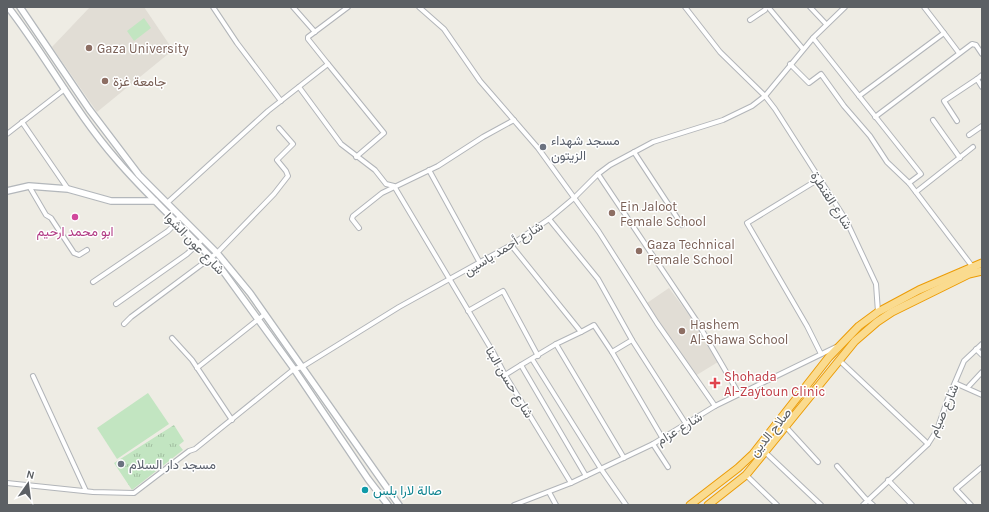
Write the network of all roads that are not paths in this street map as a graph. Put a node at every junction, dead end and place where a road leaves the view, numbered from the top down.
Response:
1 (8, 7) edge
2 (20, 7) edge
3 (213, 7) edge
4 (293, 7) edge
5 (348, 7) edge
6 (419, 7) edge
7 (685, 7) edge
8 (767, 7) edge
9 (810, 7) edge
10 (845, 7) edge
11 (924, 7) edge
12 (750, 20) dead end
13 (826, 24) junction
14 (315, 32) junction
15 (944, 33) junction
16 (813, 38) junction
17 (803, 50) junction
18 (959, 53) junction
19 (982, 54) edge
20 (328, 64) junction
21 (790, 64) junction
22 (982, 75) edge
23 (977, 79) junction
24 (982, 86) edge
25 (298, 87) junction
26 (65, 89) junction
27 (764, 96) junction
28 (859, 96) junction
29 (281, 101) junction
30 (875, 117) junction
31 (514, 120) junction
32 (933, 120) dead end
33 (956, 121) dead end
34 (22, 122) junction
35 (982, 126) edge
36 (279, 128) dead end
37 (7, 134) edge
38 (969, 135) dead end
39 (973, 147) dead end
40 (634, 152) junction
41 (356, 157) junction
42 (960, 158) junction
43 (429, 170) junction
44 (598, 174) junction
45 (819, 179) junction
46 (909, 183) junction
47 (29, 186) junction
48 (394, 186) junction
49 (68, 189) junction
50 (8, 190) edge
51 (916, 192) junction
52 (574, 198) junction
53 (153, 200) junction
54 (167, 203) junction
55 (180, 215) junction
56 (549, 220) junction
57 (176, 223) junction
58 (682, 225) dead end
59 (359, 228) dead end
60 (204, 238) junction
61 (199, 245) junction
62 (511, 245) junction
63 (87, 250) dead end
64 (217, 253) junction
65 (211, 258) junction
66 (480, 263) junction
67 (982, 264) edge
68 (972, 266) junction
69 (982, 271) edge
70 (450, 280) junction
71 (93, 282) dead end
72 (116, 304) dead end
73 (468, 311) junction
74 (878, 312) junction
75 (265, 314) junction
76 (258, 320) junction
77 (124, 324) dead end
78 (581, 332) junction
79 (172, 338) dead end
80 (632, 340) junction
81 (556, 344) junction
82 (982, 344) edge
83 (841, 345) junction
84 (976, 349) junction
85 (612, 352) junction
86 (820, 354) junction
87 (982, 355) edge
88 (538, 356) junction
89 (532, 360) junction
90 (839, 360) junction
91 (521, 365) junction
92 (302, 367) junction
93 (197, 368) junction
94 (294, 370) junction
95 (982, 372) edge
96 (505, 375) junction
97 (32, 376) dead end
98 (955, 383) junction
99 (969, 386) dead end
100 (739, 394) junction
101 (982, 395) edge
102 (715, 406) junction
103 (232, 420) junction
104 (686, 424) junction
105 (786, 427) junction
106 (686, 432) dead end
107 (663, 439) junction
108 (653, 444) junction
109 (928, 444) junction
110 (766, 452) junction
111 (624, 458) junction
112 (818, 462) dead end
113 (837, 466) dead end
114 (668, 467) dead end
115 (982, 467) edge
116 (600, 469) junction
117 (746, 475) junction
118 (586, 476) junction
119 (888, 480) junction
120 (7, 483) edge
121 (571, 483) junction
122 (86, 491) junction
123 (549, 492) junction
124 (868, 500) junction
125 (388, 505) edge
126 (400, 505) edge
127 (514, 505) edge
128 (556, 505) edge
129 (626, 505) edge
130 (690, 505) edge
131 (708, 505) edge
132 (777, 505) edge
133 (821, 505) edge
134 (863, 505) edge
135 (874, 505) edge
136 (912, 505) edge
137 (971, 505) edge

1 - 26 main road, شارع عون الشوا
2 - 54 main road, شارع عون الشوا
3 - 29 street
4 - 14 street
5 - 14 street
6 - 31 street
7 - 27 street, شارع القنطرة
8 - 12 street
8 - 17 street
9 - 13 street
10 - 13 street, شارع أحمد ياسين
11 - 15 street
13 - 16 street, شارع أحمد ياسين
14 - 20 street
15 - 18 street
15 - 28 street
16 - 17 street, شارع أحمد ياسين
16 - 28 street
17 - 21 street, شارع أحمد ياسين
18 - 19 street
18 - 30 street
20 - 25 street
20 - 41 street
21 - 27 street, شارع أحمد ياسين
21 - 46 street
22 - 23 street
23 - 24 street
23 - 33 street
25 - 29 street
25 - 41 street
26 - 34 street
26 - 53 main road, شارع عون الشوا
27 - 40 street, شارع أحمد ياسين
27 - 45 street, شارع القنطرة
28 - 30 street
29 - 54 street
30 - 46 street
31 - 43 street
31 - 52 street
32 - 42 street
34 - 37 street
34 - 49 street
35 - 38 street
36 - 64 street
39 - 42 street
40 - 44 street, شارع أحمد ياسين
40 - 58 street
41 - 48 street
42 - 51 street
43 - 48 street
43 - 66 street
44 - 52 street, شارع أحمد ياسين
44 - 100 street
45 - 74 street, شارع القنطرة
45 - 86 street
46 - 51 street
47 - 49 main road
47 - 50 main road
47 - 63 street
48 - 59 street
48 - 70 street, شارع حسن البنا
49 - 53 main road
51 - 68 street
52 - 56 street, شارع أحمد ياسين
52 - 102 street
53 - 54 main road
53 - 57 main road, شارع عون الشوا
54 - 55 main road, شارع عون الشوا
55 - 57 street
55 - 60 main road, شارع عون الشوا
56 - 62 street, شارع أحمد ياسين
56 - 80 street
57 - 61 main road, شارع عون الشوا
57 - 71 street
60 - 61 street
60 - 64 main road, شارع عون الشوا
61 - 65 main road, شارع عون الشوا
61 - 72 street
62 - 66 street, شارع أحمد ياسين
62 - 78 street
64 - 65 street
64 - 75 main road, شارع عون الشوا
65 - 76 main road, شارع عون الشوا
65 - 77 street
66 - 70 street, شارع أحمد ياسين
67 - 68 highway, صلاح الدين
68 - 74 highway, صلاح الدين
69 - 90 highway, صلاح الدين
70 - 73 street, شارع حسن البنا
70 - 92 street, شارع أحمد ياسين
73 - 88 street
73 - 96 street, شارع حسن البنا
74 - 83 highway, صلاح الدين
75 - 76 street
75 - 92 main road, شارع عون الشوا
76 - 93 street
76 - 94 main road, شارع عون الشوا
78 - 81 street
78 - 85 street
79 - 93 street
80 - 85 street
80 - 104 street
81 - 88 street
81 - 111 street
82 - 84 street, شارع صيام
83 - 86 street, شارع عزام
83 - 130 highway, صلاح الدين
84 - 87 street
84 - 98 street, شارع صيام
85 - 107 street
86 - 100 street, شارع عزام
88 - 89 street
89 - 91 street
89 - 116 street
90 - 105 highway, صلاح الدين
90 - 109 street
91 - 96 street
91 - 118 street
92 - 94 street, شارع أحمد ياسين
92 - 126 main road, شارع عون الشوا
93 - 103 street
94 - 103 street, شارع أحمد ياسين
94 - 125 main road, شارع عون الشوا
95 - 99 street
96 - 121 street, شارع حسن البنا
97 - 122 street
98 - 101 street
98 - 109 street, شارع صيام
100 - 102 street, شارع عزام
102 - 104 street, شارع عزام
103 - 122 street, شارع أحمد ياسين
104 - 106 street
104 - 107 street, شارع عزام
105 - 110 highway, صلاح الدين
105 - 112 street
107 - 108 street, شارع عزام
108 - 111 street, شارع عزام
108 - 114 street
109 - 119 street, شارع صيام
110 - 117 highway, صلاح الدين
110 - 133 street
111 - 116 street, شارع عزام
113 - 124 street
115 - 137 street
116 - 118 street, شارع عزام
116 - 129 street
117 - 131 highway, صلاح الدين
117 - 132 street
118 - 121 street, شارع عزام
119 - 124 street, شارع صيام
119 - 136 street
120 - 122 street, شارع أحمد ياسين
121 - 123 street, شارع عزام
123 - 127 street, شارع عزام
123 - 128 street
124 - 134 street, شارع صيام
124 - 135 street

